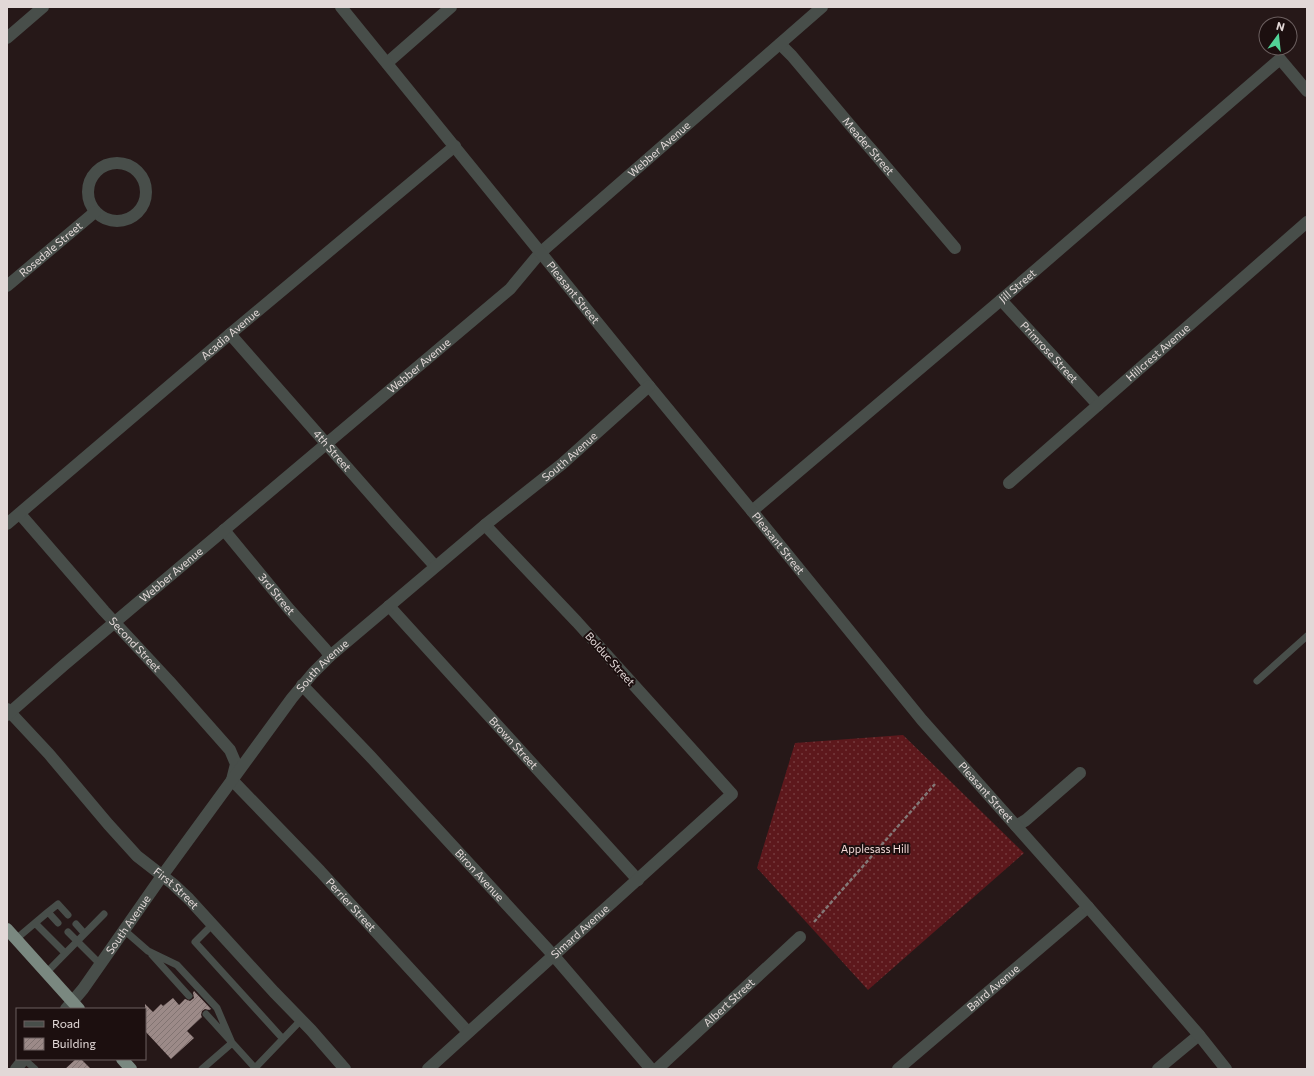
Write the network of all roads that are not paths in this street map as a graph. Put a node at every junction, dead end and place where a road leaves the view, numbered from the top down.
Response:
1 (43, 7) edge
2 (342, 7) edge
3 (451, 7) edge
4 (822, 7) edge
5 (7, 38) edge
6 (780, 44) junction
7 (387, 63) junction
8 (1307, 90) edge
9 (454, 146) junction
10 (95, 212) junction
11 (1307, 222) edge
12 (955, 248) dead end
13 (540, 253) junction
14 (7, 286) edge
15 (1001, 300) junction
16 (230, 334) junction
17 (649, 386) junction
18 (1098, 405) junction
19 (327, 444) junction
20 (1009, 483) dead end
21 (752, 511) junction
22 (20, 514) junction
23 (7, 524) edge
24 (485, 525) junction
25 (224, 530) junction
26 (435, 566) junction
27 (389, 606) junction
28 (115, 622) junction
29 (1307, 636) edge
30 (330, 656) junction
31 (1257, 681) dead end
32 (302, 685) junction
33 (8, 712) edge
34 (1080, 773) dead end
35 (232, 780) junction
36 (732, 794) joint
37 (1016, 826) junction
38 (162, 876) junction
39 (638, 880) junction
40 (1088, 907) junction
41 (48, 912) junction
42 (104, 914) dead end
43 (68, 915) dead end
44 (35, 923) junction
45 (58, 923) dead end
46 (76, 924) dead end
47 (212, 925) junction
48 (7, 929) edge
49 (124, 930) junction
50 (68, 932) dead end
51 (84, 933) junction
52 (800, 937) dead end
53 (16, 939) junction
54 (77, 941) junction
55 (148, 951) junction
56 (65, 954) junction
57 (554, 956) junction
58 (100, 964) junction
59 (46, 972) junction
60 (189, 996) dead end
61 (72, 1006) edge
62 (206, 1014) dead end
63 (301, 1020) junction
64 (468, 1032) junction
65 (1199, 1035) junction
66 (283, 1039) junction
67 (232, 1043) junction
68 (23, 1060) edge
69 (25, 1060) edge
70 (254, 1068) edge
71 (16, 1069) edge
72 (35, 1069) edge
73 (202, 1069) edge
74 (345, 1069) edge
75 (428, 1069) edge
76 (651, 1069) edge
77 (658, 1069) edge
78 (898, 1069) edge
79 (1158, 1069) edge
80 (1226, 1069) edge

1 - 5 street
2 - 7 street, Pleasant Street
3 - 7 street
4 - 6 street, Webber Avenue
6 - 12 street, Meader Street
6 - 13 street, Webber Avenue
7 - 9 street, Pleasant Street
8 - 15 street, Jill Street
9 - 13 street, Pleasant Street
9 - 16 street, Acadia Avenue
10 - 10 street
10 - 14 street, Rosedale Street
11 - 18 street, Hillcrest Avenue
13 - 17 street, Pleasant Street
13 - 19 street, Webber Avenue
15 - 18 street, Primrose Street
15 - 21 street, Jill Street
16 - 19 street, 4th Street
16 - 22 street, Acadia Avenue
17 - 21 street, Pleasant Street
17 - 24 street, South Avenue
18 - 20 street, Hillcrest Avenue
19 - 25 street, Webber Avenue
19 - 26 street, 4th Street
21 - 37 street, Pleasant Street
22 - 23 street, Acadia Avenue
22 - 28 street, Second Street
24 - 26 street, South Avenue
24 - 36 street, Bolduc Street
25 - 28 street, Webber Avenue
25 - 30 street, 3rd Street
26 - 27 street, South Avenue
27 - 30 street, South Avenue
27 - 39 street, Brown Street
28 - 33 street, Webber Avenue
28 - 35 street, Second Street
29 - 31 lane
30 - 32 street, South Avenue
32 - 35 street, South Avenue
32 - 57 street, Biron Avenue
33 - 38 street, First Street
34 - 37 street
35 - 38 street, South Avenue
35 - 64 street, Perrier Street
36 - 39 street, Simard Avenue
37 - 40 street, Pleasant Street
38 - 47 street, First Street
38 - 49 street, South Avenue
39 - 57 street, Simard Avenue
40 - 65 street, Pleasant Street
40 - 78 street, Baird Avenue
41 - 43 lane
41 - 44 lane
41 - 45 lane
42 - 51 lane
44 - 53 lane
44 - 56 lane
46 - 51 lane
47 - 63 street, First Street
47 - 66 lane
48 - 53 highway
49 - 55 lane
49 - 58 street, South Avenue
50 - 54 lane
51 - 54 lane
52 - 77 street, Albert Street
53 - 59 highway
54 - 56 lane
54 - 58 lane
55 - 60 lane
55 - 67 lane
56 - 59 lane
57 - 64 street, Simard Avenue
57 - 76 street, Biron Avenue
58 - 61 street, South Avenue
59 - 61 highway
62 - 67 lane
63 - 66 lane
63 - 74 street, First Street
64 - 75 street, Simard Avenue
65 - 79 street
65 - 80 street, Pleasant Street
66 - 70 lane
67 - 70 lane
67 - 73 lane
68 - 71 street
69 - 72 lane

